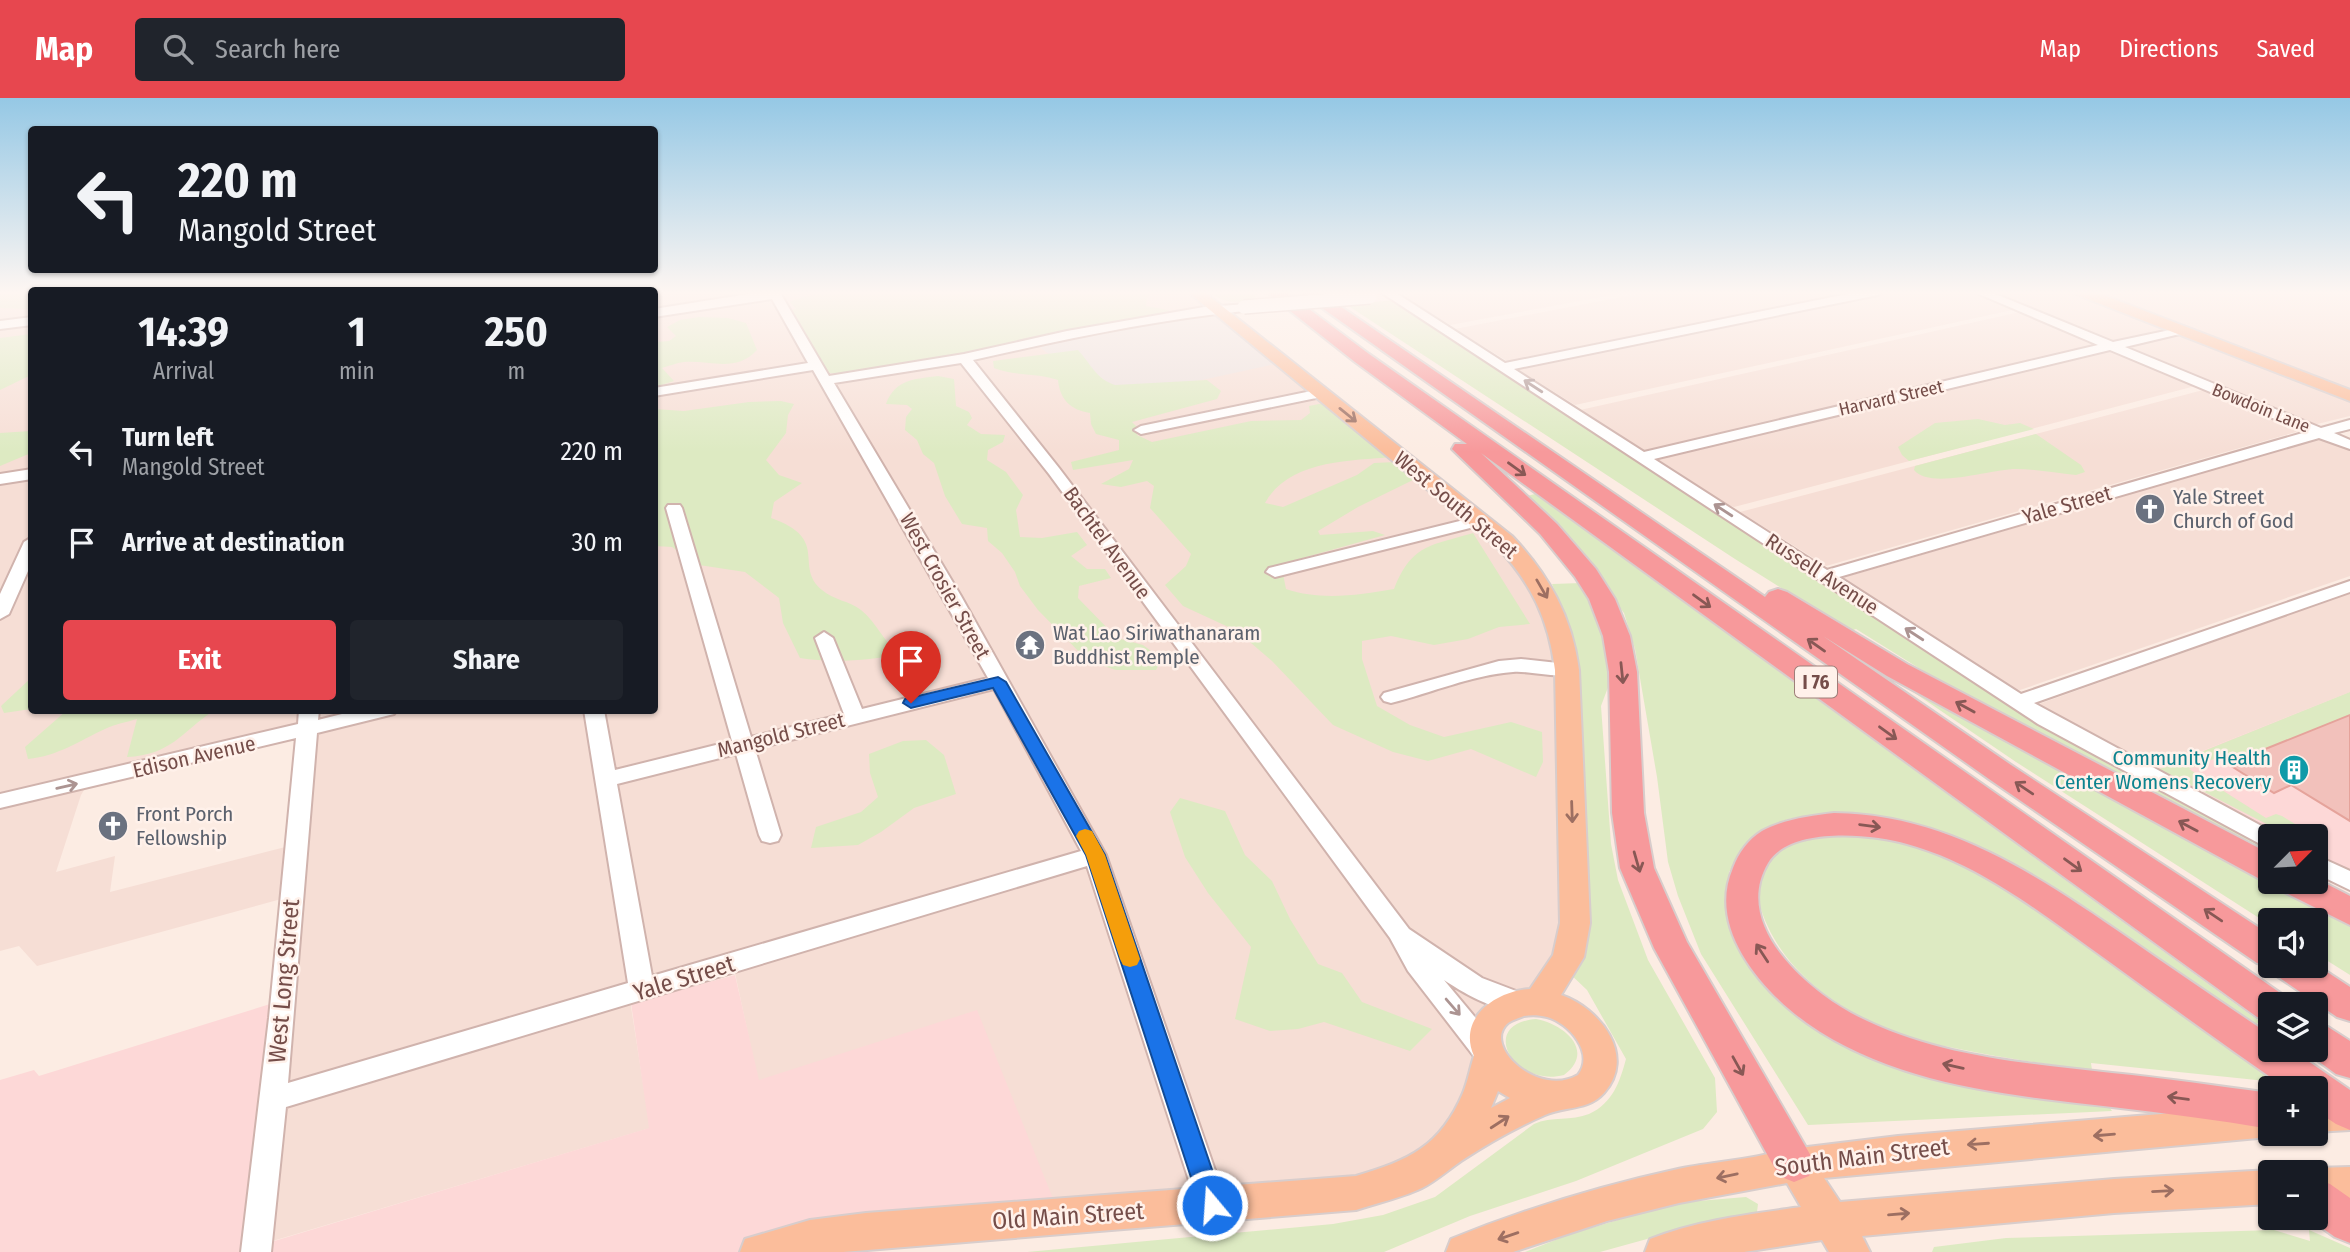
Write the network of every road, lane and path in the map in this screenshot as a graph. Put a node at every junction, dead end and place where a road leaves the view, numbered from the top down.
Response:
1 (807, 345) edge
2 (1019, 345) edge
3 (1262, 345) edge
4 (1364, 345) junction
5 (1467, 345) edge
6 (1613, 345) edge
7 (2108, 345) edge
8 (2116, 345) edge
9 (2217, 345) edge
10 (2111, 346) junction
11 (964, 358) junction
12 (1504, 367) junction
13 (823, 372) junction
14 (658, 392) edge
15 (1321, 393) junction
16 (2350, 396) edge
17 (2350, 424) edge
18 (1141, 430) dead end
19 (2320, 433) junction
20 (2350, 445) edge
21 (1643, 457) junction
22 (28, 475) edge
23 (0, 479) edge
24 (674, 508) dead end
25 (1480, 521) junction
26 (28, 551) edge
27 (1275, 572) dead end
28 (1824, 576) junction
29 (2350, 586) edge
30 (0, 614) edge
31 (824, 638) dead end
32 (1567, 670) junction
33 (998, 682) junction
34 (1391, 696) dead end
35 (2018, 702) junction
36 (358, 714) edge
37 (595, 714) edge
38 (855, 717) junction
39 (307, 721) edge
40 (743, 745) junction
41 (605, 780) junction
42 (0, 801) edge
43 (2258, 833) edge
44 (770, 835) dead end
45 (1095, 855) junction
46 (2258, 863) edge
47 (2328, 870) edge
48 (2350, 881) edge
49 (2316, 894) edge
50 (2350, 912) edge
51 (1399, 932) junction
52 (2258, 945) edge
53 (2308, 978) edge
54 (642, 990) junction
55 (2258, 997) edge
56 (1529, 1003) junction
57 (2350, 1006) edge
58 (2328, 1047) edge
59 (1489, 1057) junction
60 (2350, 1062) edge
61 (2298, 1076) edge
62 (1550, 1097) junction
63 (2328, 1097) edge
64 (273, 1099) junction
65 (2258, 1109) edge
66 (2350, 1113) edge
67 (2328, 1116) edge
68 (2258, 1122) edge
69 (1451, 1148) junction
70 (1794, 1163) junction
71 (2350, 1184) edge
72 (2328, 1185) edge
73 (2258, 1187) edge
74 (1212, 1205) junction
75 (2328, 1208) edge
76 (1831, 1220) junction
77 (2350, 1223) edge
78 (256, 1252) edge
79 (759, 1252) edge
80 (1465, 1252) edge
81 (1664, 1252) edge
82 (1851, 1252) edge

1 - 13 street, West Crosier Street
2 - 11 street
3 - 15 main road, West South Street
46 -> 4 highway
52 -> 4 highway, I 76
4 -> 55 highway, I 76
4 -> 70 highway
5 - 12 street, Russell Avenue
6 - 12 street
7 - 10 street, Bowdoin Lane
8 - 10 street, Harvard Street
9 - 16 main road
10 - 19 street, Bowdoin Lane
10 - 21 street, Harvard Street
11 - 13 street
11 - 51 street, Bachtel Avenue
21 -> 12 street, Russell Avenue
13 - 14 street
13 - 33 street, West Crosier Street
15 - 18 street
15 -> 25 main road, West South Street
17 - 19 street, Yale Street
19 - 20 street, Bowdoin Lane
19 - 28 street, Yale Street
28 -> 21 street, Russell Avenue
22 - 23 street
24 - 40 street
25 - 27 street
25 -> 32 main road, West South Street
26 - 30 street
35 -> 28 street, Russell Avenue
29 - 35 street
31 - 38 street
32 - 34 street
32 -> 56 main road, West South Street
33 - 38 street, Mangold Street
33 - 45 street, West Crosier Street
35 - 43 street, Russell Avenue
36 - 39 street, Edison Avenue
37 - 41 street
38 - 40 street, Mangold Street
42 -> 39 street, Edison Avenue
39 - 64 street, West Long Street
40 - 41 street, Mangold Street
40 - 44 street
41 - 54 street
45 - 54 street, Yale Street
45 - 74 street, West Crosier Street
47 - 48 street
49 - 50 highway
51 - 56 street, Bachtel Avenue
51 -> 59 street, Bachtel Avenue
53 - 57 highway
54 - 64 street, Yale Street
56 - 59 main road
56 - 62 main road
58 - 60 highway
59 - 62 main road
59 - 69 main road, Old Main Street
65 -> 61 highway
69 -> 62 main road, Old Main Street
63 -> 66 highway
64 - 78 street, West Long Street
66 - 67 main road
68 -> 70 main road, South Main Street
69 - 74 main road, Old Main Street
70 - 76 main road
70 -> 80 main road, South Main Street
71 - 72 main road
76 -> 73 main road
74 - 79 main road, Old Main Street
75 - 77 highway
76 - 81 main road
76 - 82 main road

